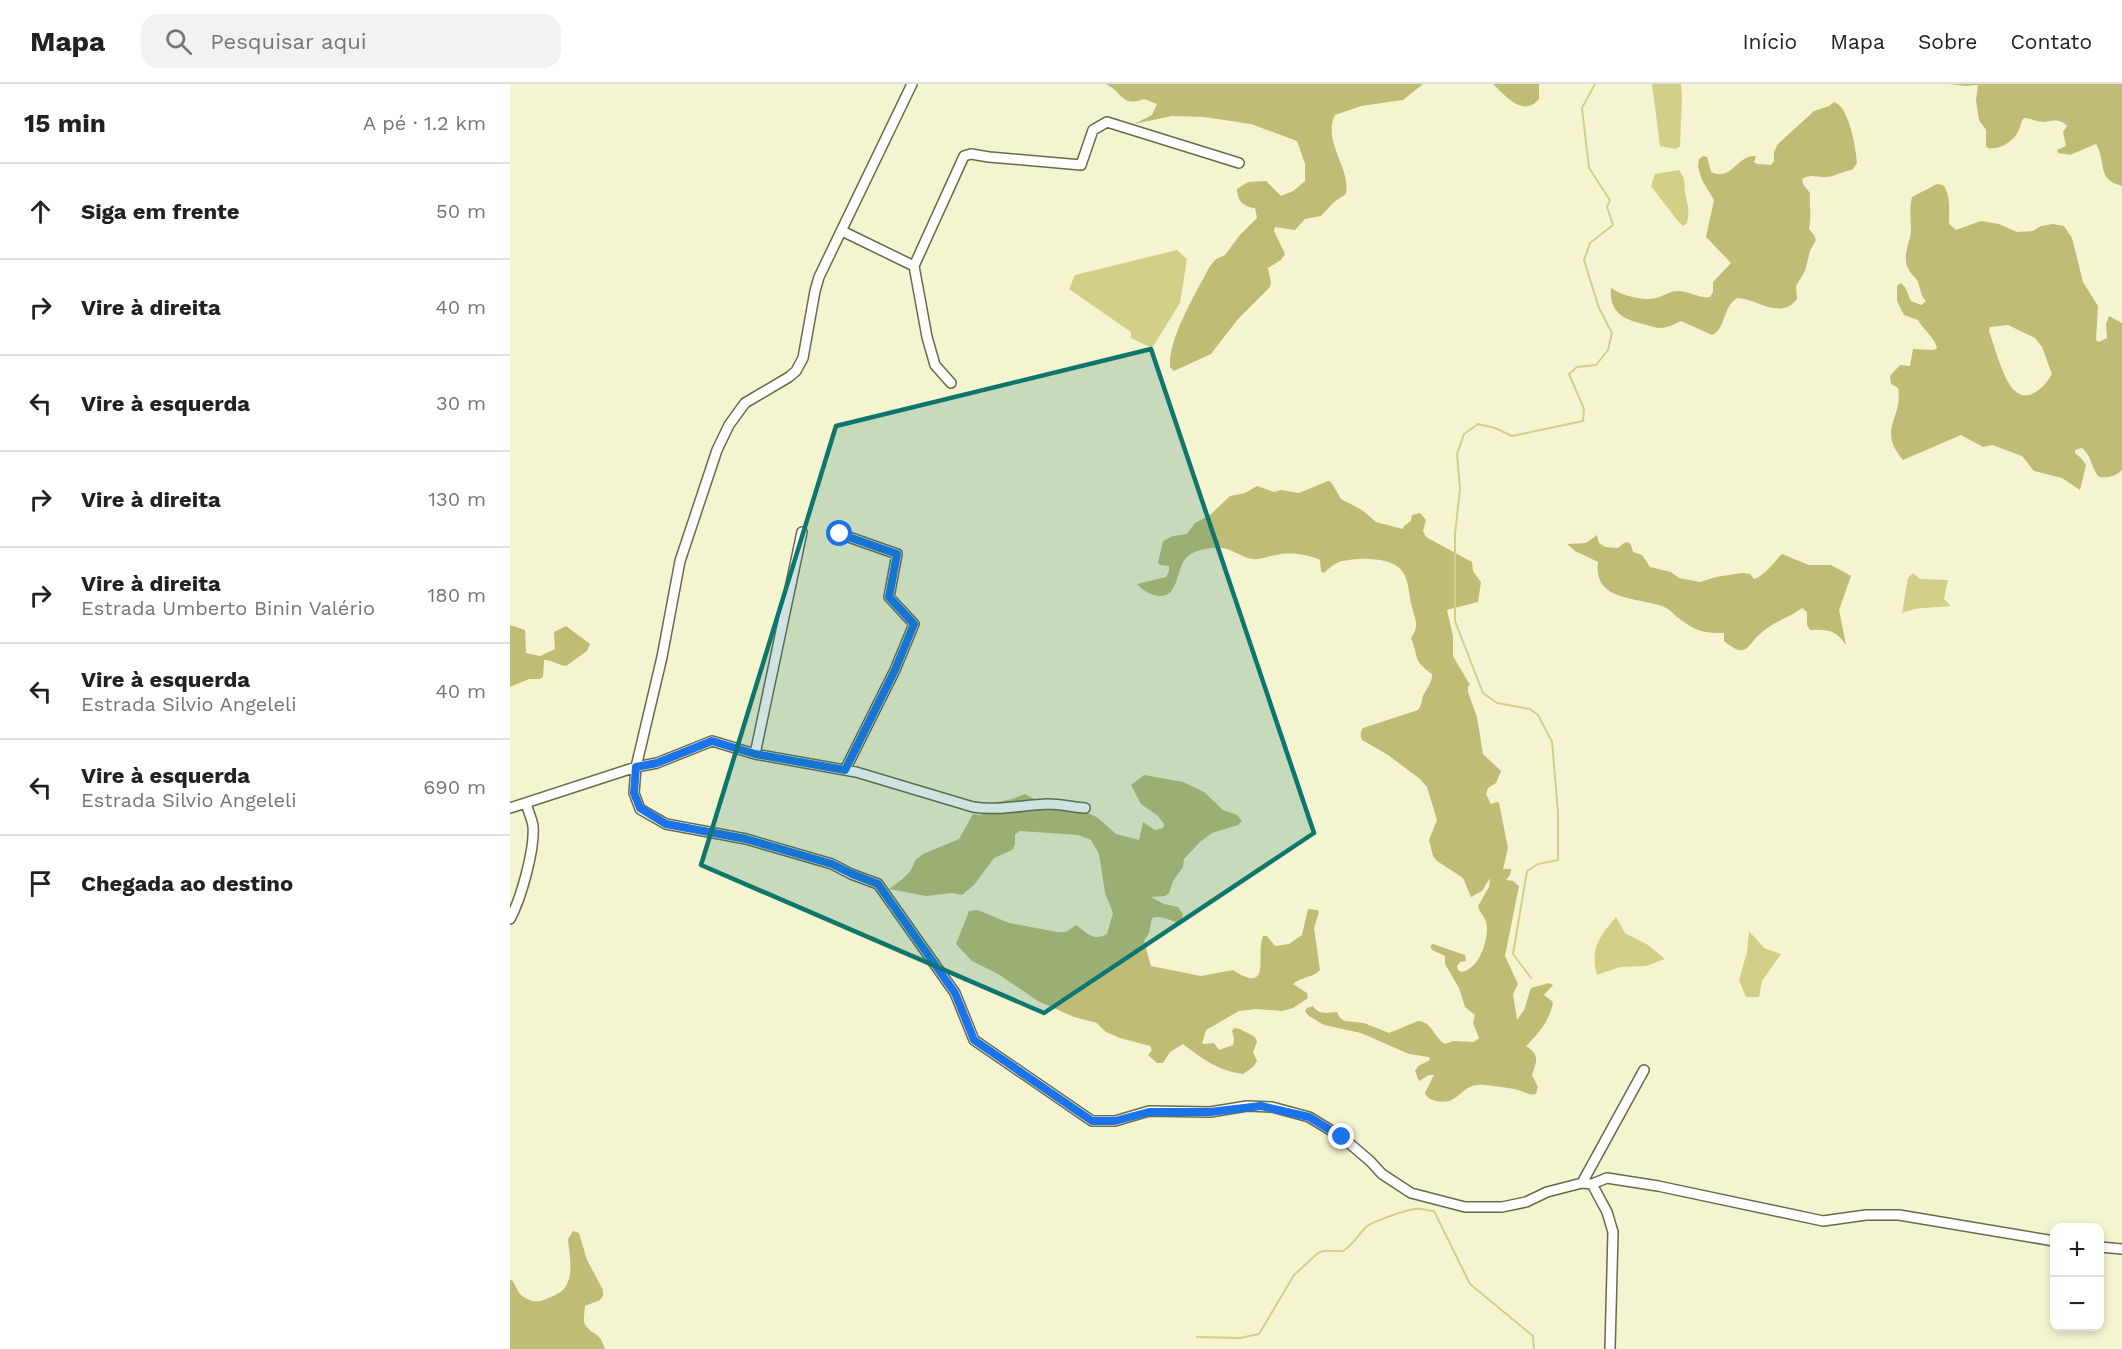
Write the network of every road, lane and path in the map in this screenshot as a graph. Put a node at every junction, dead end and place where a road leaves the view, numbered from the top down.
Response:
1 (912, 84) edge
2 (1239, 163) dead end
3 (842, 231) junction
4 (914, 267) junction
5 (951, 383) dead end
6 (802, 532) dead end
7 (840, 534) dead end
8 (755, 754) junction
9 (636, 767) junction
10 (845, 770) junction
11 (526, 803) junction
12 (510, 808) edge
13 (1085, 808) dead end
14 (510, 919) edge
15 (1644, 1070) dead end
16 (1587, 1184) junction
17 (2050, 1240) edge
18 (2104, 1247) edge
19 (2122, 1249) edge
20 (1610, 1349) edge

1 - 3 street
2 - 4 street
3 - 4 street
3 - 9 street
4 - 5 street
6 - 8 street
7 - 10 street
8 - 9 street
8 - 10 street
9 - 11 street
9 - 16 street
10 - 13 street
11 - 12 street
11 - 14 street
15 - 16 street
16 - 17 street
16 - 20 street
18 - 19 street

